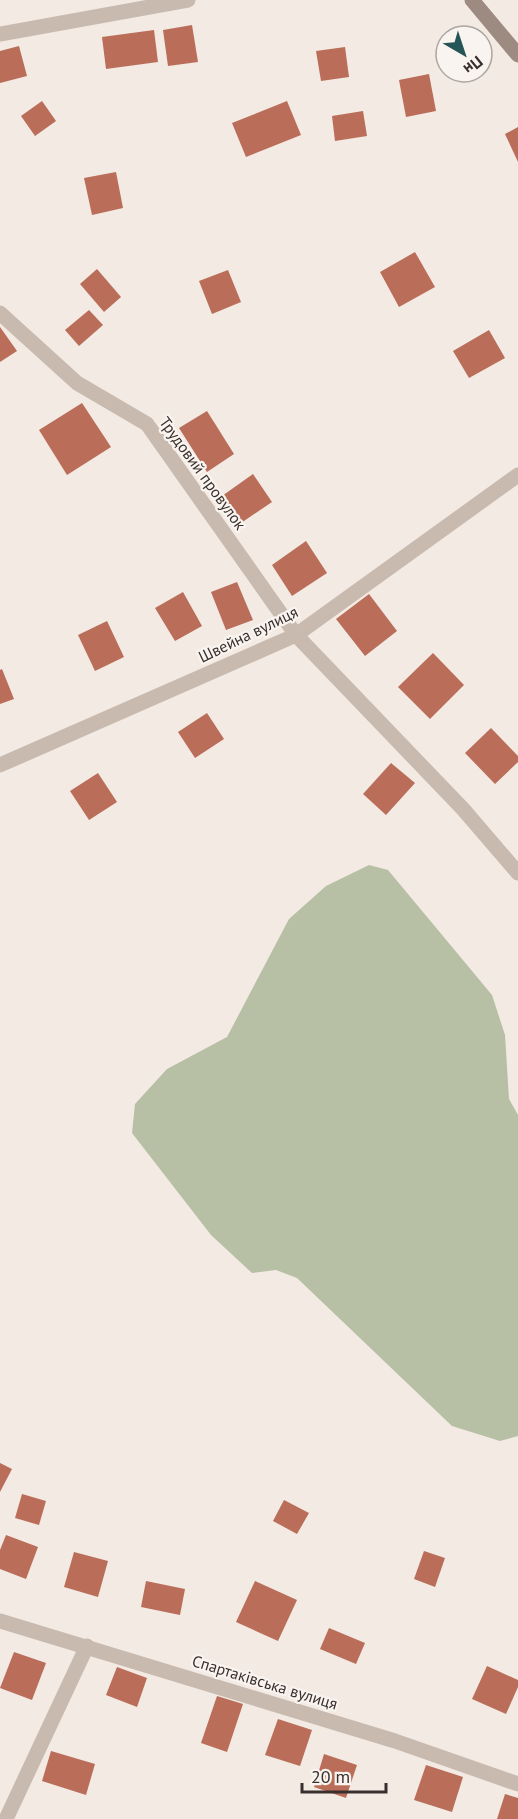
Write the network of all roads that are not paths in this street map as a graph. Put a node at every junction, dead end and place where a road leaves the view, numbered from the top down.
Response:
1 (188, 0) edge
2 (472, 0) edge
3 (0, 34) edge
4 (518, 55) edge
5 (0, 313) edge
6 (518, 475) edge
7 (296, 635) junction
8 (0, 765) edge
9 (518, 873) edge
10 (0, 1621) edge
11 (87, 1646) junction
12 (518, 1784) edge
13 (6, 1819) edge

1 - 3 street
2 - 4 street
5 - 7 street, Трудовий провулок
6 - 7 street, Швейна вулиця
7 - 8 street, Швейна вулиця
7 - 9 street, Трудовий провулок
10 - 11 street, Спартаківська вулиця
11 - 12 street, Спартаківська вулиця
11 - 13 street

